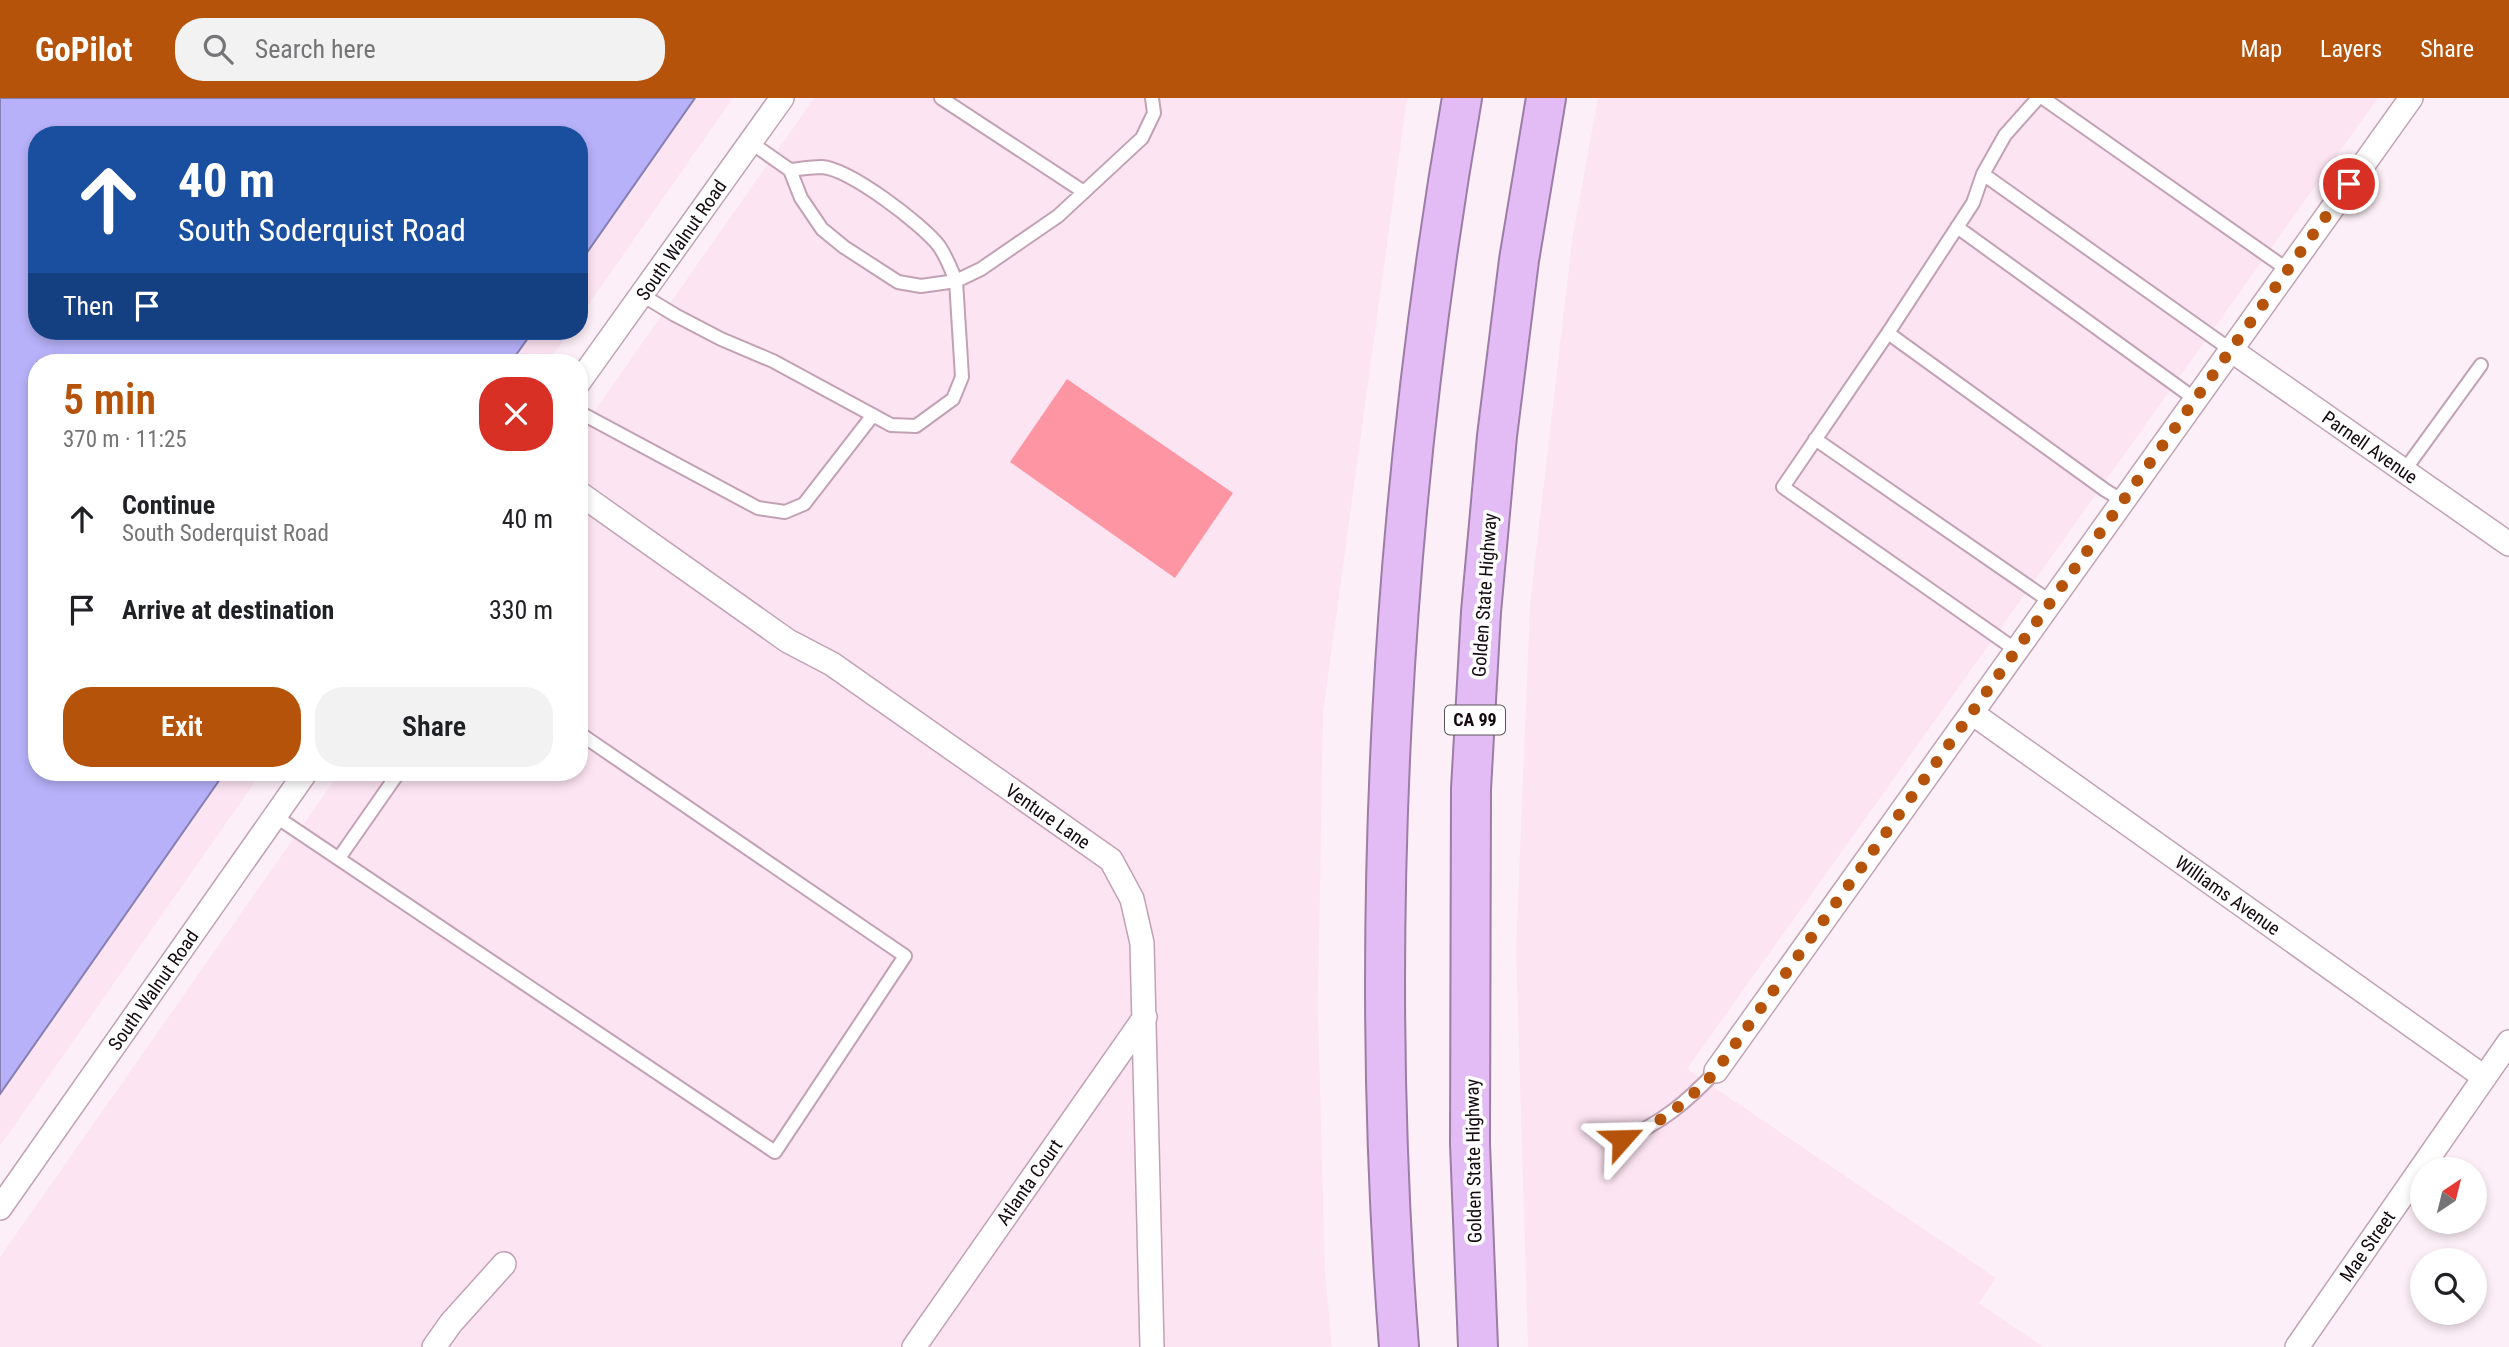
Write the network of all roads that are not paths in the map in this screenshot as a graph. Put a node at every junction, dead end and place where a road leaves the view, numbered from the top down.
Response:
1 (782, 98) edge
2 (941, 98) edge
3 (1152, 98) edge
4 (1462, 98) edge
5 (1546, 98) edge
6 (2040, 98) edge
7 (2410, 98) edge
8 (750, 142) junction
9 (790, 170) junction
10 (1983, 174) junction
11 (1084, 192) junction
12 (1957, 227) junction
13 (2288, 270) junction
14 (956, 281) junction
15 (642, 295) junction
16 (1888, 333) junction
17 (2231, 349) junction
18 (2481, 365) dead end
19 (588, 370) edge
20 (2196, 399) junction
21 (873, 415) junction
22 (588, 417) edge
23 (1815, 439) junction
24 (2404, 471) junction
25 (588, 499) edge
26 (2123, 501) junction
27 (2509, 544) edge
28 (2050, 602) junction
29 (2016, 650) junction
30 (1972, 713) junction
31 (588, 739) edge
32 (300, 781) edge
33 (393, 781) edge
34 (275, 816) junction
35 (340, 858) junction
36 (1145, 1017) junction
37 (2509, 1042) edge
38 (1716, 1071) joint
39 (2484, 1077) junction
40 (1622, 1139) dead end
41 (0, 1208) edge
42 (504, 1264) dead end
43 (434, 1347) edge
44 (914, 1347) edge
45 (1152, 1347) edge
46 (1399, 1347) edge
47 (1478, 1347) edge
48 (2297, 1347) edge

1 - 8 street, South Walnut Road
2 - 11 lane
3 - 11 lane
4 - 46 highway
5 - 47 highway, Golden State Highway / CA 99
6 - 10 lane
6 - 13 lane
7 - 13 street
8 - 9 lane
8 - 15 street, South Walnut Road
9 - 14 lane
9 - 14 lane
10 - 12 lane
10 - 17 lane
11 - 14 lane
12 - 16 lane
12 - 20 lane
13 - 17 street
14 - 21 lane
15 - 19 street, South Walnut Road
15 - 21 lane
16 - 23 lane
16 - 26 lane
17 - 20 street
17 - 24 street, Parnell Avenue
18 - 24 lane
20 - 26 street
21 - 22 lane
23 - 28 lane
23 - 29 lane
24 - 27 street, Parnell Avenue
25 - 36 street, Venture Lane
26 - 28 street
28 - 29 street
29 - 30 street
30 - 38 street
30 - 39 street, Williams Avenue
31 - 35 lane
32 - 34 street, South Walnut Road
33 - 35 lane
34 - 35 lane
34 - 41 street, South Walnut Road
36 - 44 street, Atlanta Court
36 - 45 street, Venture Lane
37 - 39 street, Mae Street
38 - 40 lane
39 - 48 street, Mae Street
42 - 43 street

